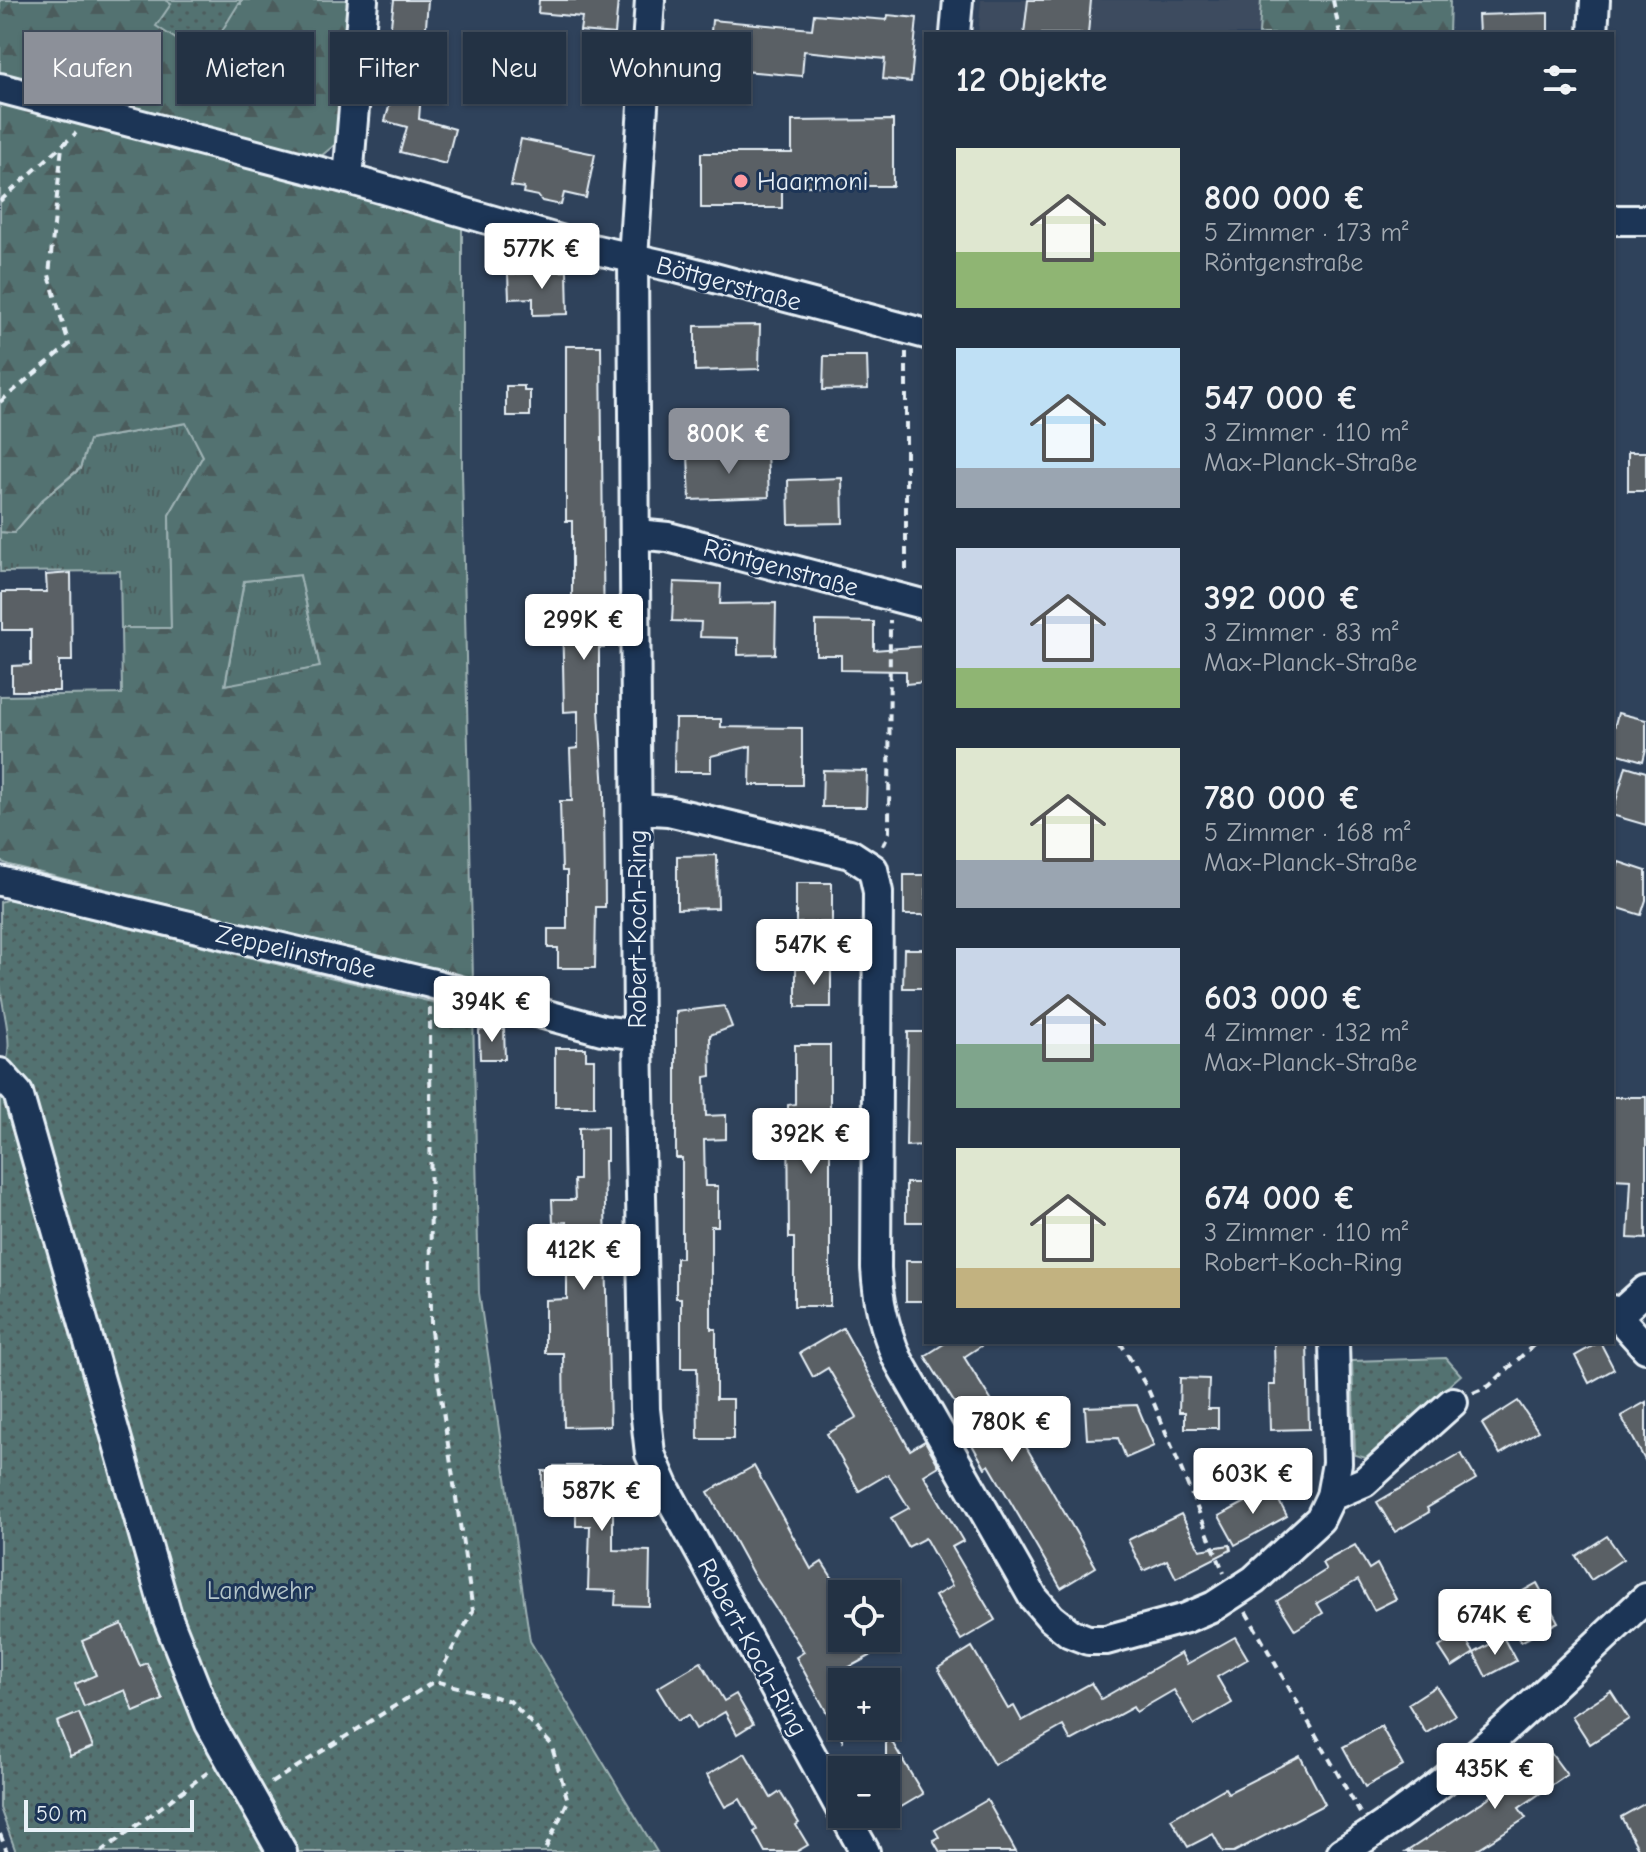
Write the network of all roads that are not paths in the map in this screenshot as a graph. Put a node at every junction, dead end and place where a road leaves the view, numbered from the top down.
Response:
1 (363, 0) edge
2 (650, 0) edge
3 (958, 0) edge
4 (1595, 0) edge
5 (955, 32) edge
6 (1593, 32) edge
7 (0, 88) edge
8 (348, 179) junction
9 (1614, 220) edge
10 (1646, 220) edge
11 (633, 258) junction
12 (924, 333) edge
13 (636, 534) junction
14 (924, 604) edge
15 (637, 809) junction
16 (0, 881) edge
17 (638, 1035) junction
18 (0, 1073) edge
19 (1646, 1290) edge
20 (1615, 1313) edge
21 (1334, 1344) edge
22 (1646, 1348) edge
23 (1453, 1402) road end
24 (1331, 1496) junction
25 (1646, 1598) edge
26 (828, 1785) edge
27 (852, 1828) edge
28 (282, 1852) edge
29 (865, 1852) edge
30 (1342, 1852) edge

1 - 8 street
2 - 11 street, Robert-Koch-Ring
3 - 5 street
4 - 6 street
7 - 8 street, Böttgerstraße
8 - 11 street, Böttgerstraße
9 - 10 street
11 - 12 street, Böttgerstraße
11 - 13 street, Robert-Koch-Ring
13 - 14 street, Röntgenstraße
13 - 15 street, Robert-Koch-Ring
15 - 17 street, Robert-Koch-Ring
15 - 24 street
16 - 17 street, Zeppelinstraße
17 - 26 street, Robert-Koch-Ring
18 - 28 street
19 - 20 street
20 - 22 street
21 - 24 street
23 - 24 street
25 - 30 street
27 - 29 street, Robert-Koch-Ring

